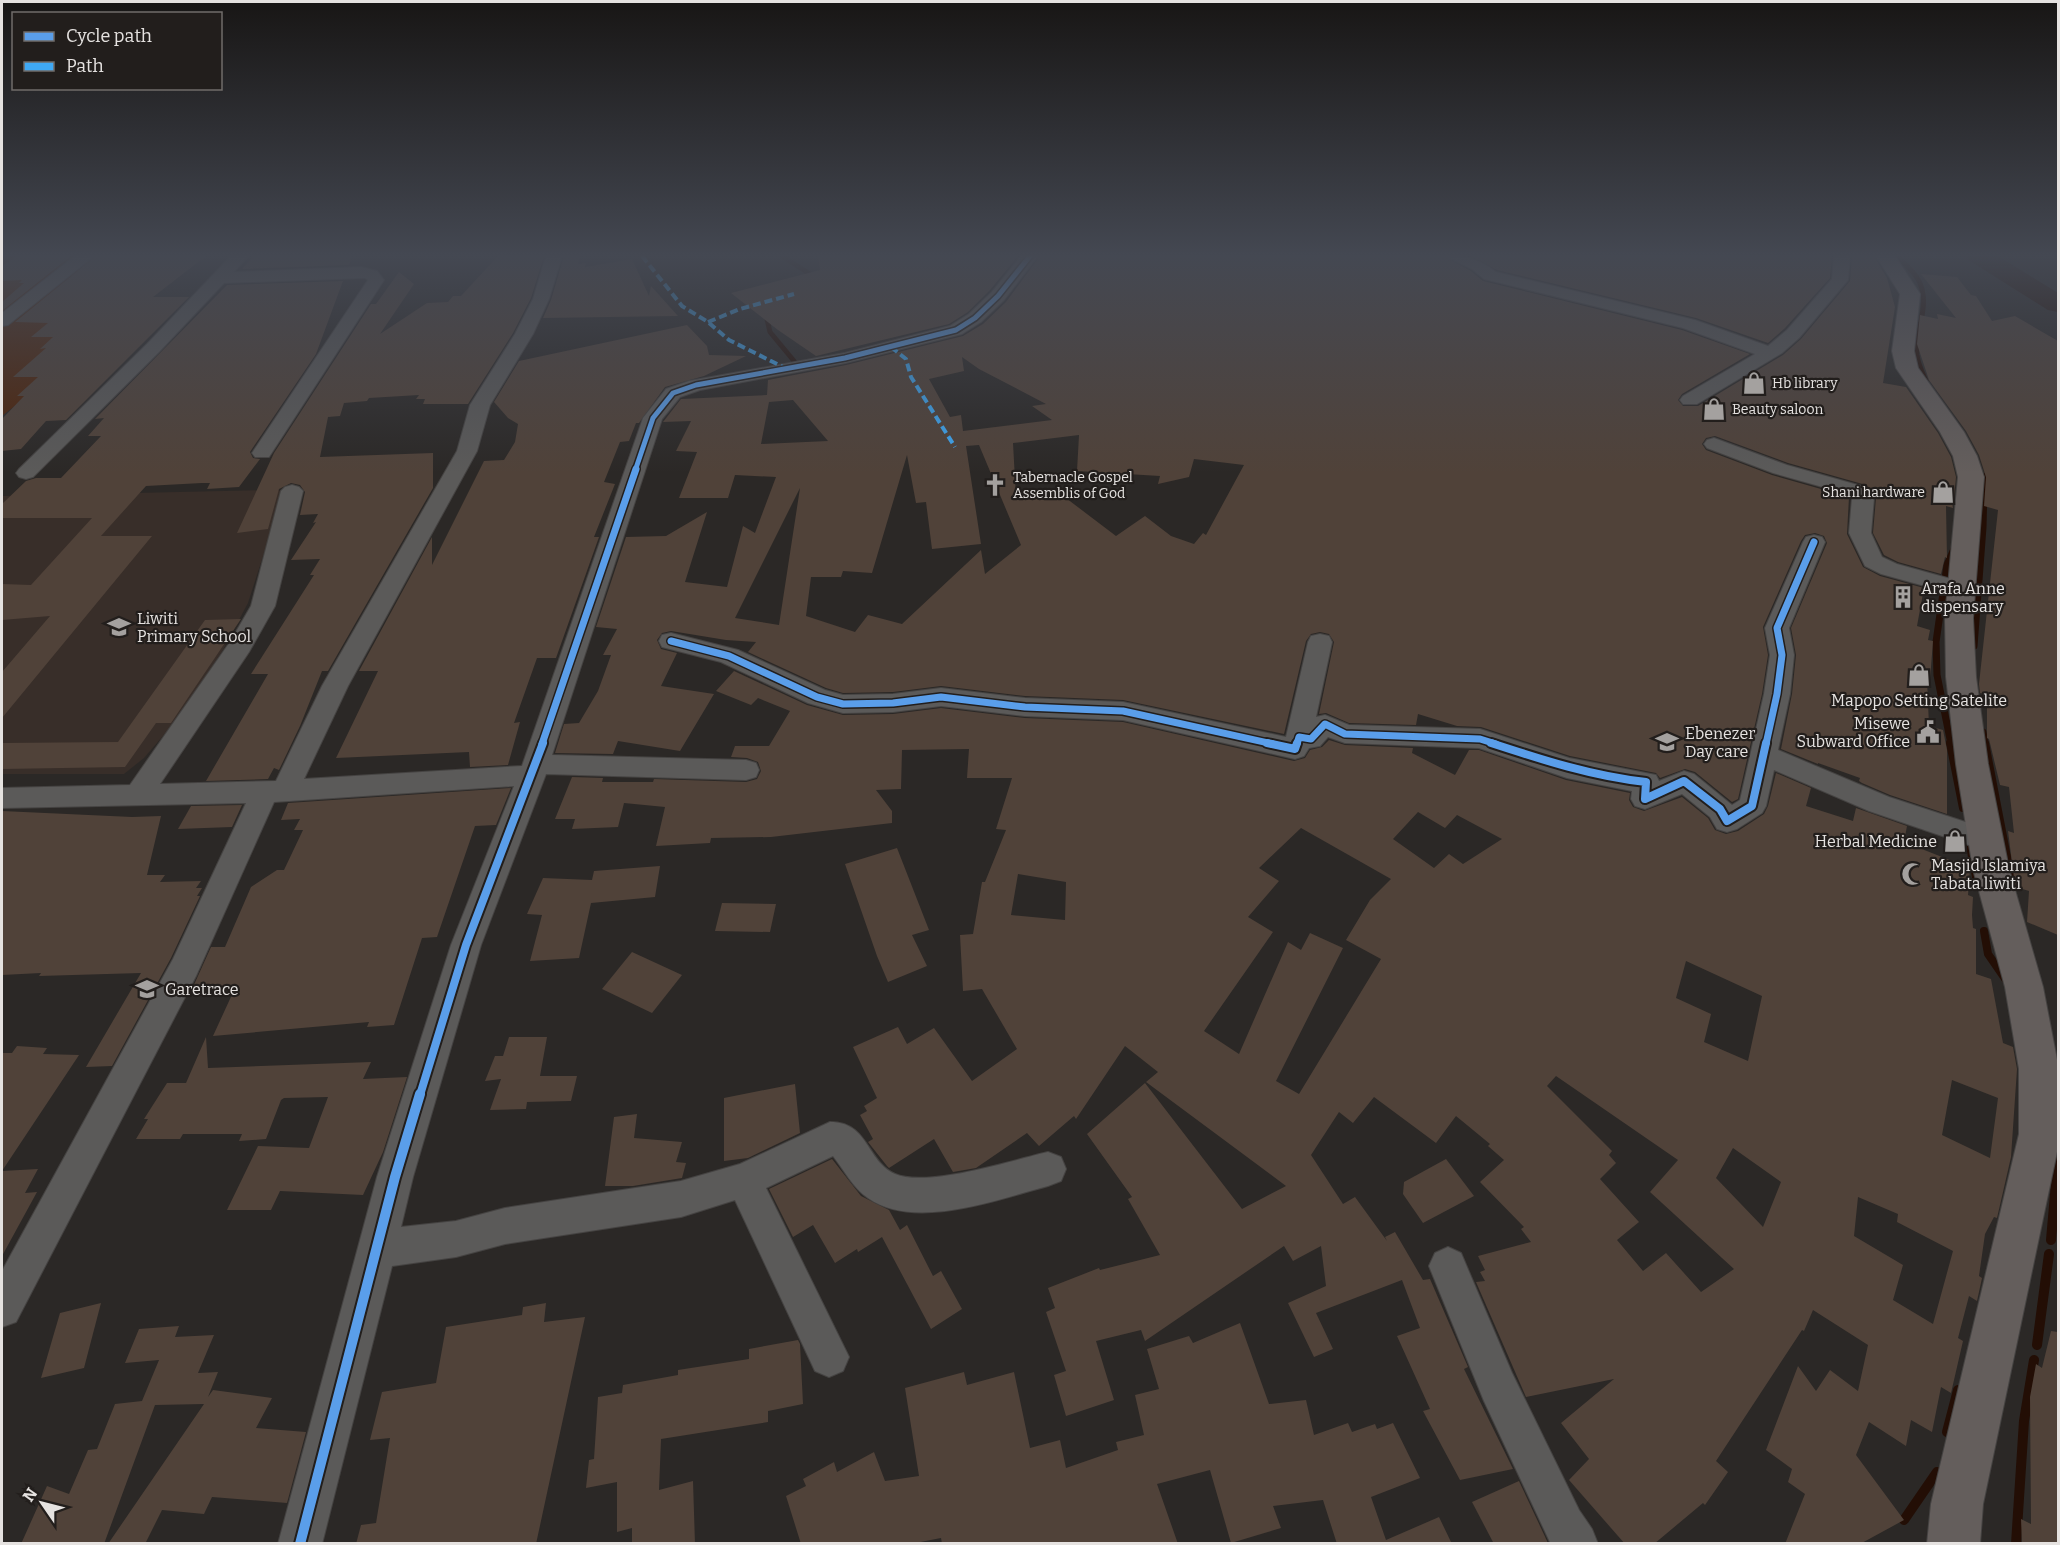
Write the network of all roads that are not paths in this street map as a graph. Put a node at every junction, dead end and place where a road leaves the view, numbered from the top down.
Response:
1 (171, 328) edge
2 (344, 328) edge
3 (526, 328) edge
4 (959, 328) edge
5 (1700, 328) edge
6 (1798, 328) edge
7 (1906, 328) edge
8 (1769, 353) junction
9 (1690, 400) dead end
10 (1714, 444) dead end
11 (262, 453) dead end
12 (26, 473) dead end
13 (292, 492) dead end
14 (1814, 542) dead end
15 (1961, 589) junction
16 (671, 641) dead end
17 (1320, 642) dead end
18 (1299, 737) junction
19 (1762, 754) junction
20 (534, 769) junction
21 (746, 770) dead end
22 (275, 792) junction
23 (137, 796) junction
24 (2, 798) edge
25 (1986, 840) junction
26 (1047, 1169) dead end
27 (744, 1180) junction
28 (378, 1249) junction
29 (1448, 1266) dead end
30 (2, 1308) edge
31 (829, 1357) dead end
32 (300, 1544) edge
33 (1577, 1544) edge
34 (1953, 1544) edge

1 - 12 street
2 - 11 street
3 - 22 street
4 - 20 street
5 - 8 street
6 - 8 street
7 - 15 main road
8 - 9 street
10 - 15 street
13 - 23 street
14 - 19 street
15 - 25 main road
16 - 18 street
17 - 18 street
18 - 19 street
19 - 25 street
20 - 21 street
20 - 22 street
20 - 28 street
22 - 23 street
22 - 30 street
23 - 24 street
25 - 34 main road
26 - 27 street
27 - 28 street
27 - 31 street
28 - 32 street
29 - 33 street

